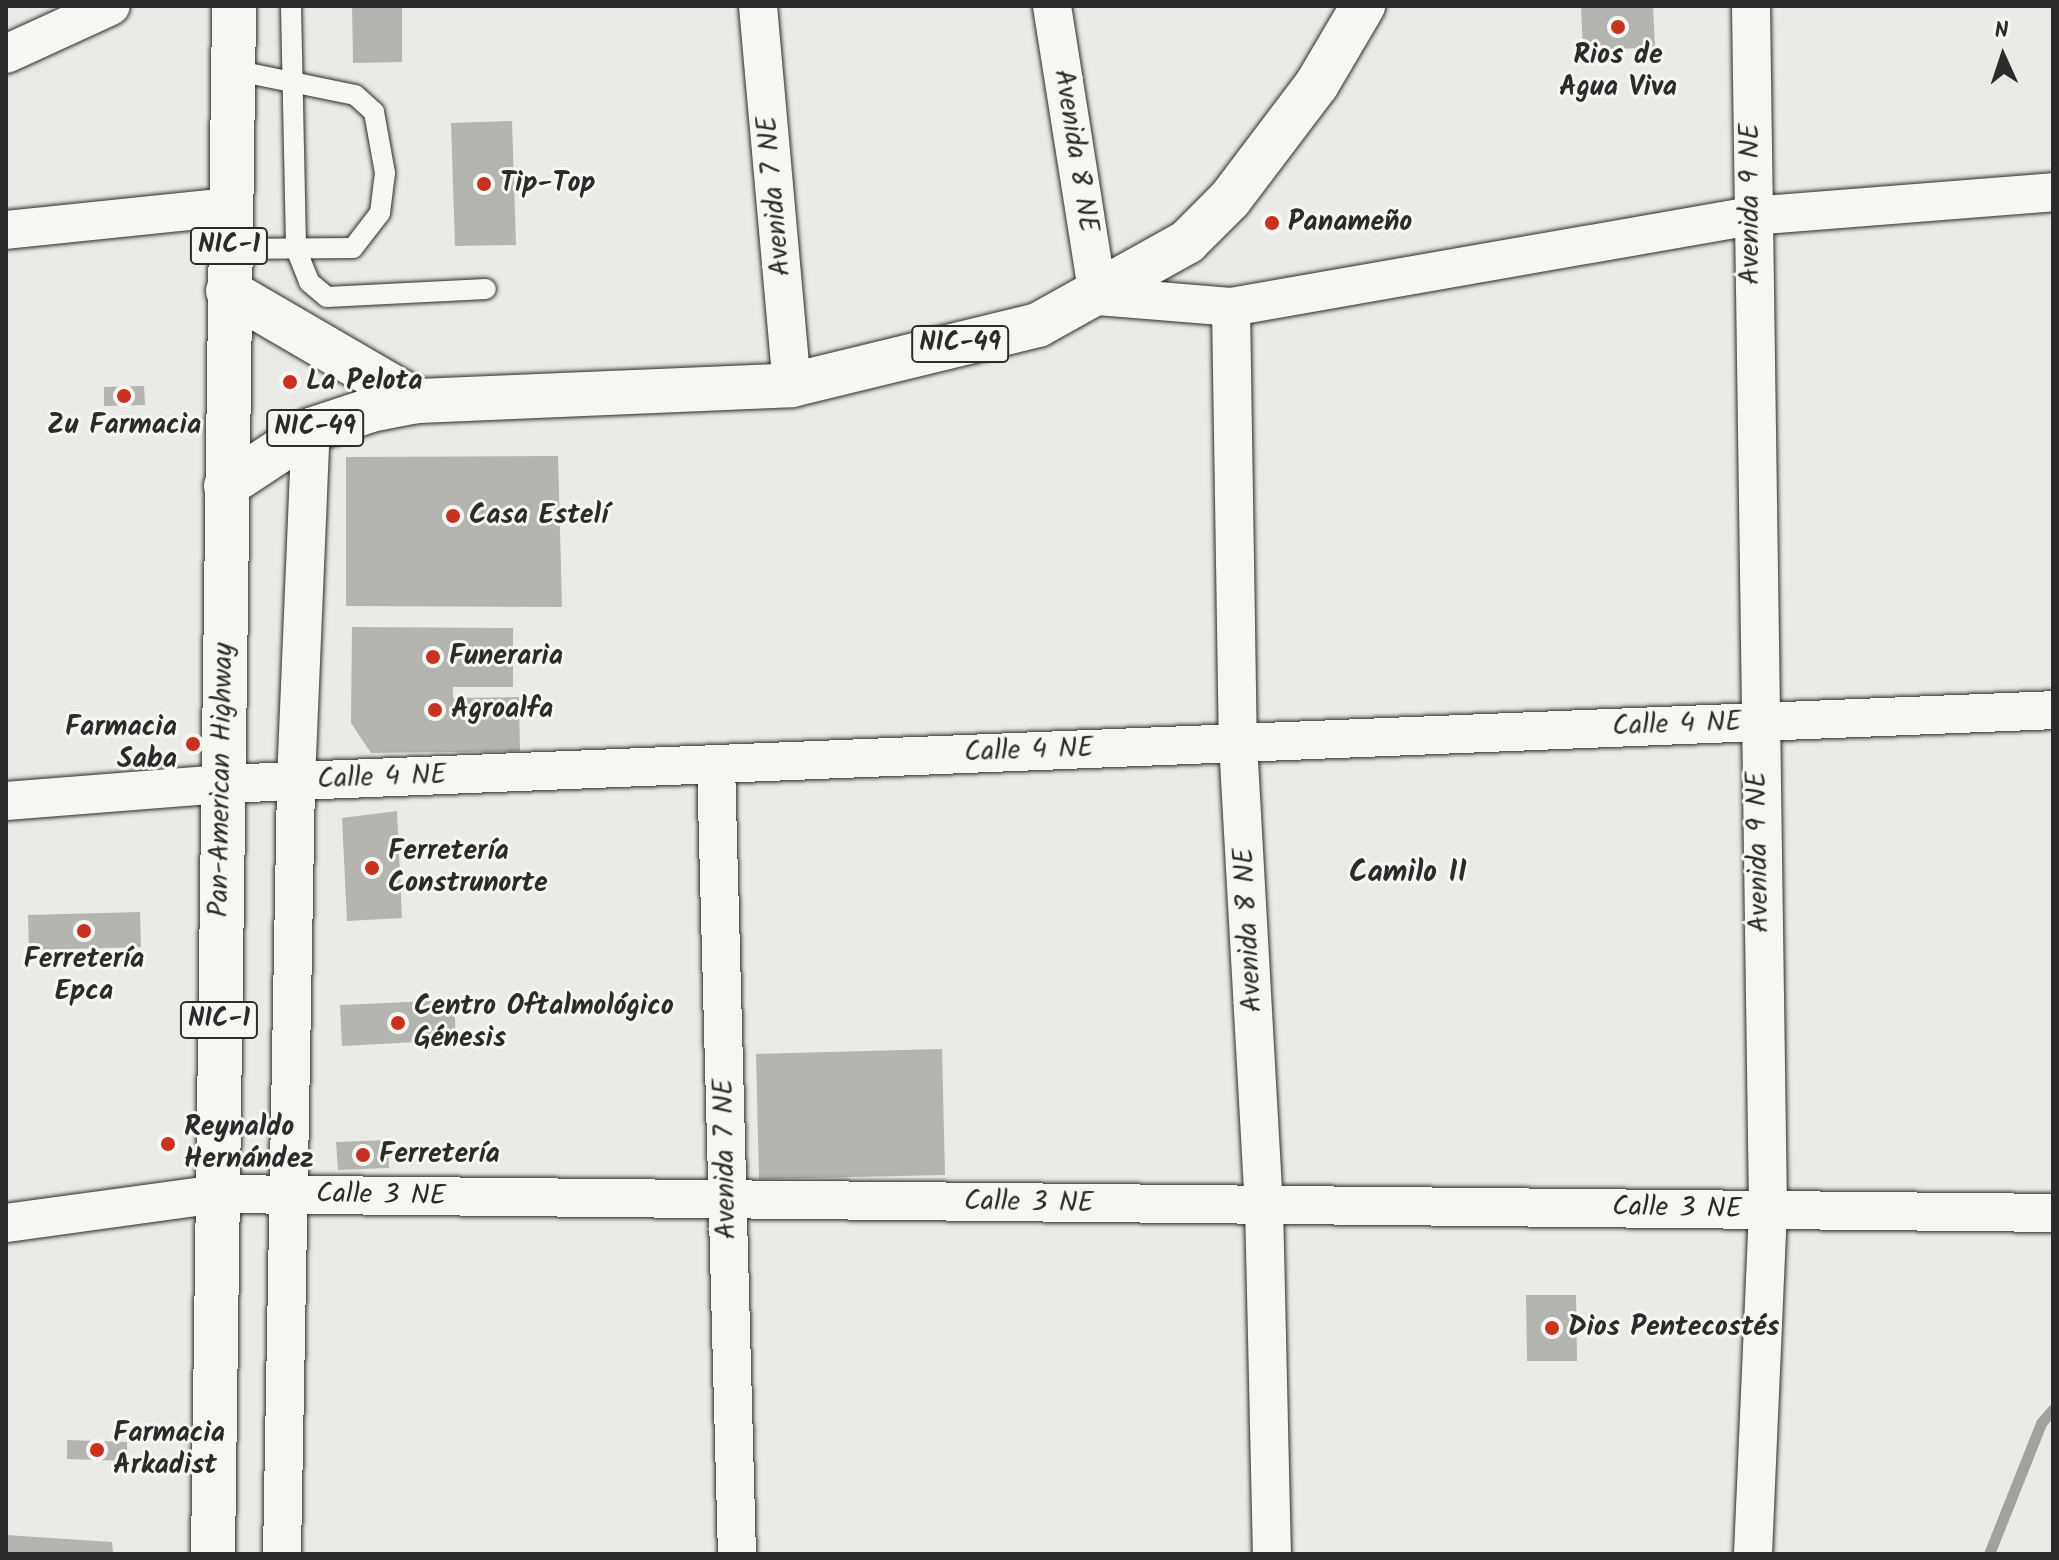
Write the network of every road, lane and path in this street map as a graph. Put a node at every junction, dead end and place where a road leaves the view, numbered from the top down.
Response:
1 (111, 6) edge
2 (234, 6) edge
3 (291, 6) edge
4 (758, 6) edge
5 (1052, 6) edge
6 (1363, 6) edge
7 (1751, 6) edge
8 (6, 54) edge
9 (233, 70) junction
10 (294, 81) junction
11 (2053, 192) edge
12 (1751, 216) junction
13 (229, 228) junction
14 (6, 230) edge
15 (296, 249) junction
16 (486, 289) dead end
17 (228, 291) junction
18 (1098, 296) junction
19 (1231, 307) junction
20 (792, 385) junction
21 (417, 401) junction
22 (311, 430) junction
23 (226, 486) junction
24 (2053, 710) edge
25 (1756, 722) junction
26 (1238, 743) junction
27 (716, 764) junction
28 (296, 781) junction
29 (222, 784) junction
30 (6, 801) edge
31 (217, 1194) junction
32 (289, 1195) junction
33 (727, 1199) junction
34 (1264, 1205) junction
35 (1768, 1210) junction
36 (2053, 1213) edge
37 (6, 1223) edge
38 (213, 1554) edge
39 (282, 1554) edge
40 (737, 1554) edge
41 (1272, 1554) edge
42 (1753, 1554) edge

1 - 8 street
2 - 9 main road, Pan-American Highway / NIC-1
3 - 10 lane
4 - 20 street, Avenida 7 NE
5 - 18 street, Avenida 8 NE
6 - 18 main road, NIC-49
7 - 12 street, Avenida 9 NE
9 - 10 lane
9 - 13 main road, Pan-American Highway / NIC-1
10 - 15 lane
10 - 15 lane
11 - 12 street
12 - 19 street
12 - 25 street, Avenida 9 NE
13 - 14 street
13 - 15 lane
13 - 17 main road, Pan-American Highway / NIC-1
15 - 16 lane
17 - 21 main road, NIC-49
17 - 23 main road, Pan-American Highway / NIC-1
18 - 19 street
18 - 20 main road, NIC-49
19 - 26 street, Avenida 8 NE
20 - 21 main road, NIC-49
21 - 22 main road, NIC-49
22 - 23 main road, NIC-49
22 - 28 street
23 - 29 main road, Pan-American Highway / NIC-1
24 - 25 street, Calle 4 NE
25 - 26 street, Calle 4 NE
25 - 35 street, Avenida 9 NE
26 - 27 street, Calle 4 NE
26 - 34 street, Avenida 8 NE
27 - 28 street, Calle 4 NE
27 - 33 street, Avenida 7 NE
28 - 29 street, Calle 4 NE
28 - 32 street
29 - 30 street, Calle 4 NE
29 - 31 main road, Pan-American Highway / NIC-1
31 - 32 street, Calle 3 NE
31 - 37 street, Calle 3 NE
31 - 38 main road, Pan-American Highway / NIC-1
32 - 33 street, Calle 3 NE
32 - 39 street
33 - 34 street, Calle 3 NE
33 - 40 street, Avenida 7 NE
34 - 35 street, Calle 3 NE
34 - 41 street, Avenida 8 NE
35 - 36 street, Calle 3 NE
35 - 42 street, Avenida 9 NE

